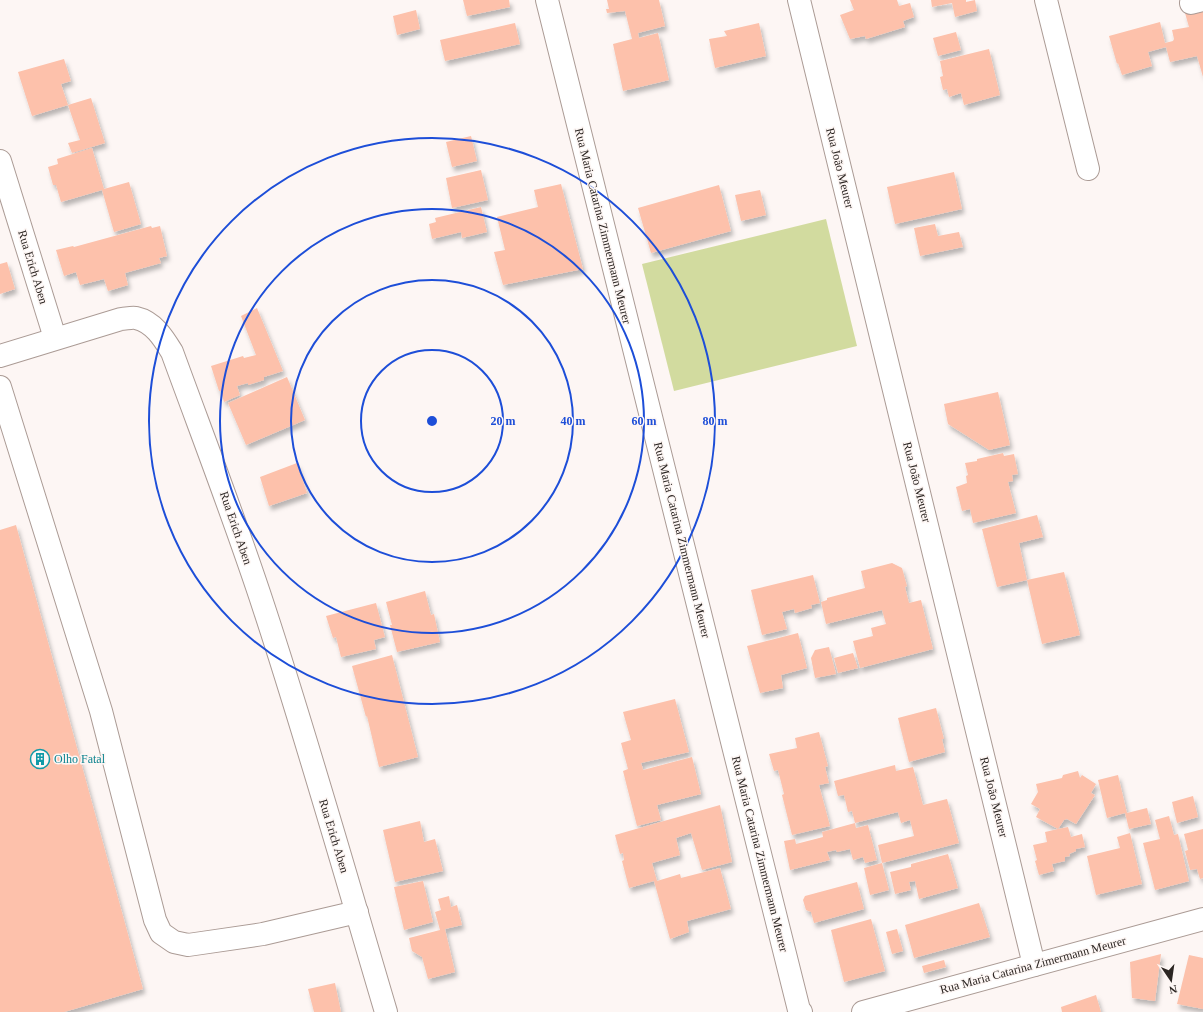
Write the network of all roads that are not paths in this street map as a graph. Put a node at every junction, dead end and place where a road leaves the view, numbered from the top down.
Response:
1 (547, 0) edge
2 (799, 0) edge
3 (1046, 0) edge
4 (0, 161) edge
5 (1088, 169) dead end
6 (55, 338) junction
7 (0, 356) edge
8 (0, 387) edge
9 (357, 912) junction
10 (1203, 919) edge
11 (1034, 965) junction
12 (800, 1011) edge
13 (386, 1012) edge
14 (863, 1012) edge

1 - 12 street, Rua Maria Catarina Zimmermann Meurer
2 - 11 street, Rua João Meurer
3 - 5 street
4 - 6 street, Rua Erich Aben
6 - 7 street
6 - 9 street, Rua Erich Aben
8 - 9 street
9 - 13 street, Rua Erich Aben
10 - 11 street, Rua Maria Catarina Zimermann Meurer
11 - 14 street, Rua Maria Catarina Zimermann Meurer

